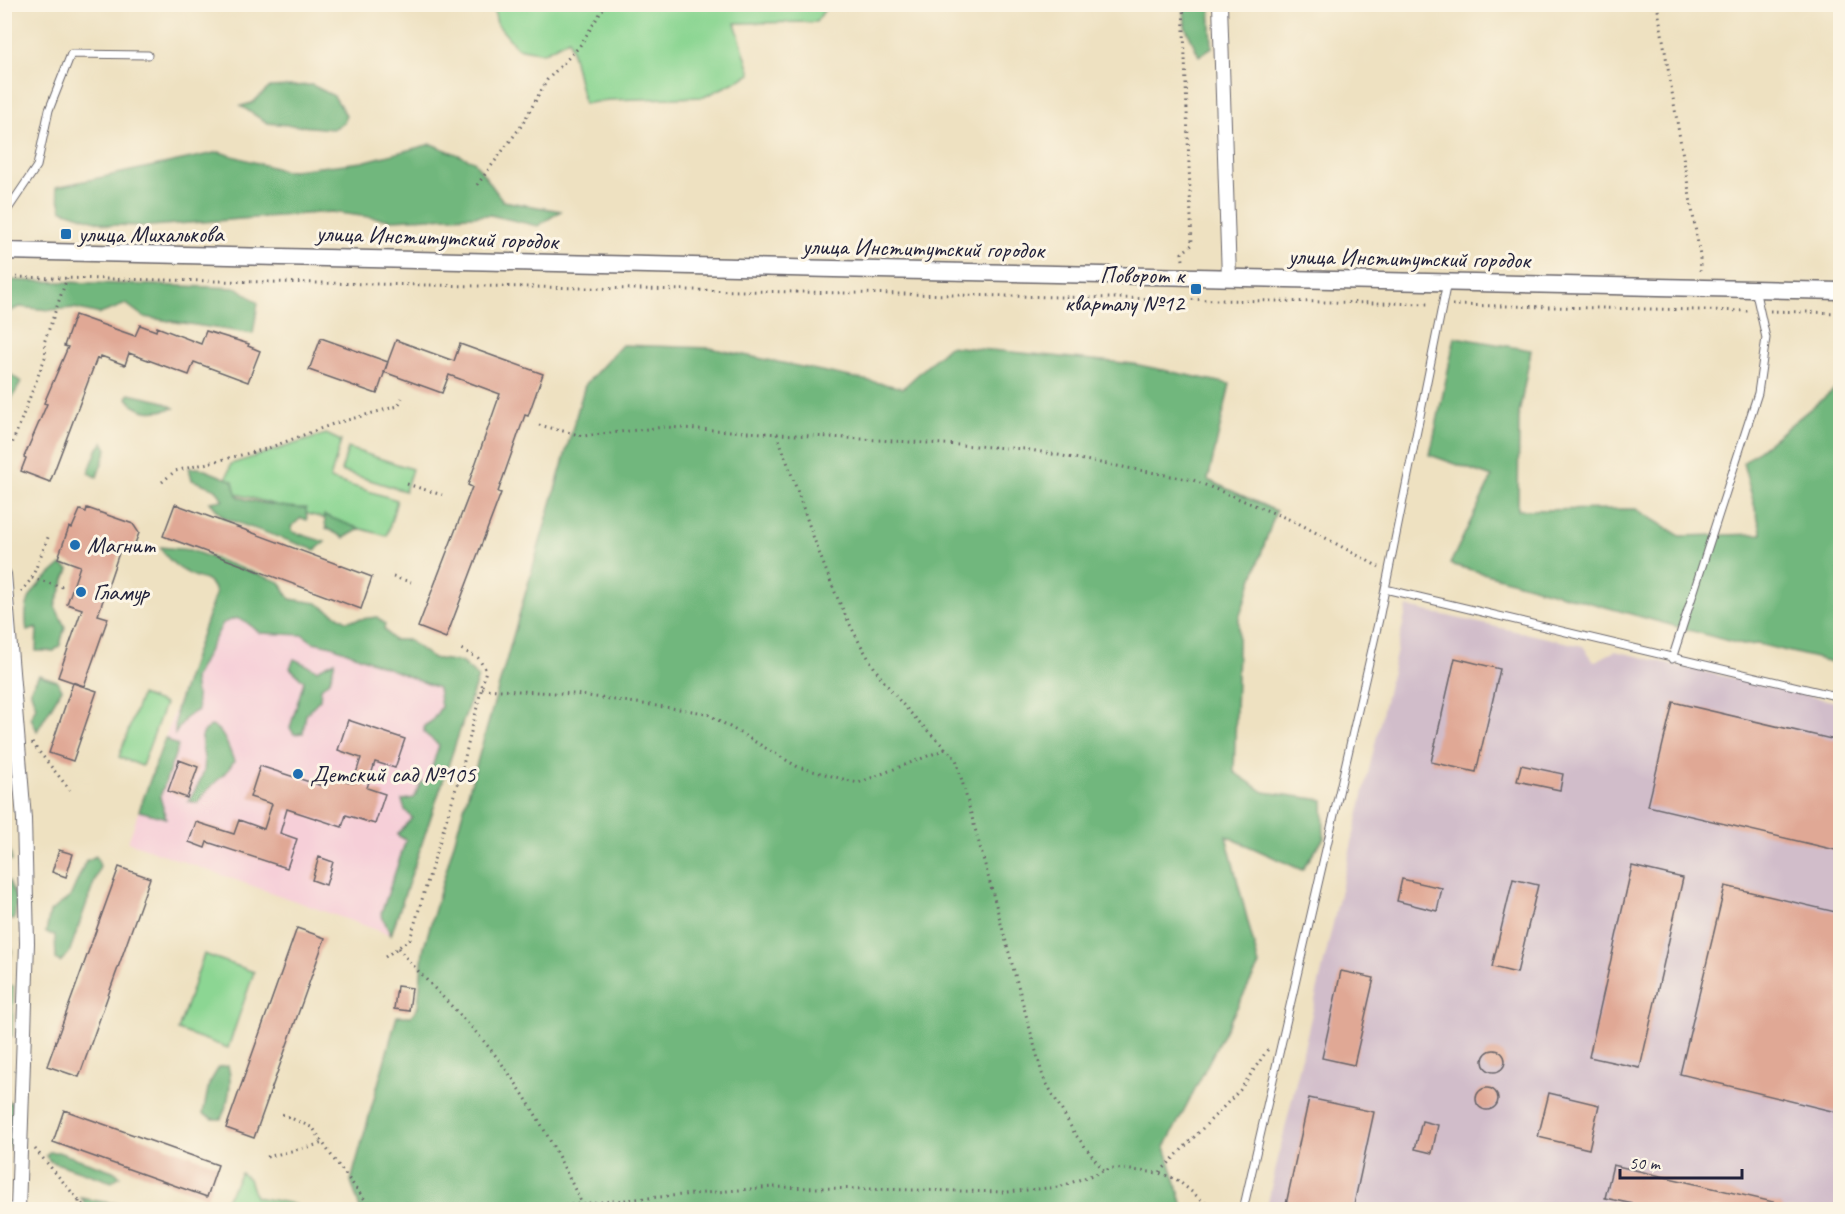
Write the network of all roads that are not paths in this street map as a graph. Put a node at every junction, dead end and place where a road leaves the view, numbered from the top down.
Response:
1 (1220, 4) edge
2 (148, 55) dead end
3 (4, 215) edge
4 (4, 251) edge
5 (1229, 278) junction
6 (1447, 282) junction
7 (1755, 289) junction
8 (1840, 291) edge
9 (4, 574) edge
10 (1385, 589) junction
11 (1672, 659) junction
12 (1840, 697) edge
13 (18, 1209) edge
14 (1243, 1209) edge

1 - 5 street
2 - 3 lane
4 - 5 street, улица Институтский городок
5 - 6 street, улица Институтский городок
6 - 7 street, улица Институтский городок
6 - 10 lane
7 - 8 street, улица Институтский городок
7 - 11 lane
9 - 13 street
10 - 11 lane
10 - 14 lane
11 - 12 lane

